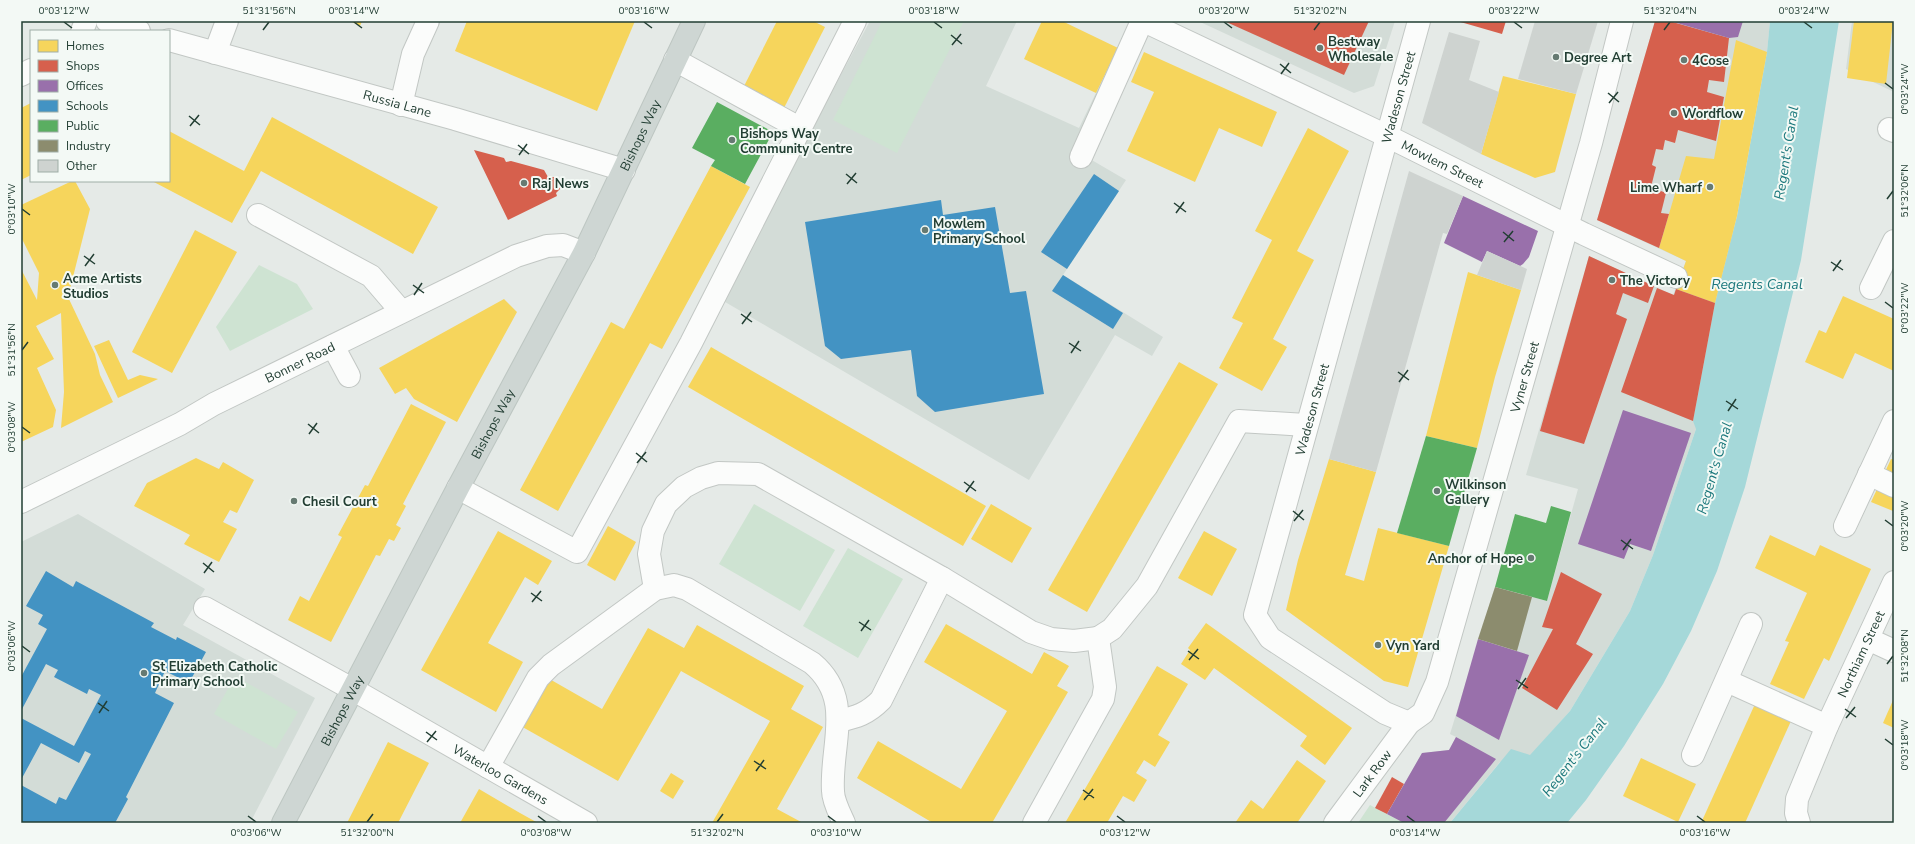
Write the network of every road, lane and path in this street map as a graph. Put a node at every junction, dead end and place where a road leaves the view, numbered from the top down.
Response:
1 (107, 21) edge
2 (227, 21) edge
3 (428, 21) edge
4 (694, 21) edge
5 (855, 21) edge
6 (1143, 21) edge
7 (1419, 21) edge
8 (1622, 21) edge
9 (136, 30) edge
10 (170, 40) edge
11 (215, 53) junction
12 (675, 60) junction
13 (30, 70) edge
14 (21, 75) edge
15 (401, 105) junction
16 (801, 129) junction
17 (1388, 136) junction
18 (1080, 157) dead end
19 (624, 170) junction
20 (258, 214) dead end
21 (1567, 224) junction
22 (1894, 240) edge
23 (584, 253) junction
24 (1676, 277) dead end
25 (1871, 288) dead end
26 (401, 312) junction
27 (333, 346) junction
28 (349, 376) dead end
29 (1894, 420) edge
30 (1306, 425) junction
31 (1869, 474) junction
32 (1894, 486) edge
33 (458, 488) junction
34 (21, 502) edge
35 (1845, 526) dead end
36 (942, 578) junction
37 (1894, 582) edge
38 (655, 589) junction
39 (205, 608) dead end
40 (1751, 624) dead end
41 (1098, 638) junction
42 (1868, 639) junction
43 (1894, 651) edge
44 (1727, 681) junction
45 (352, 689) junction
46 (838, 721) junction
47 (1409, 723) junction
48 (1827, 726) junction
49 (1693, 755) dead end
50 (488, 767) junction
51 (283, 823) edge
52 (586, 823) edge
53 (844, 823) edge
54 (1034, 823) edge
55 (1335, 823) edge
56 (1799, 823) edge

1 - 9 street
2 - 11 street
3 - 15 street
4 - 12 main road, Bishops Way
5 - 16 street
6 - 17 street, Mowlem Street
6 - 18 street
7 - 17 street, Wadeson Street
8 - 21 street, Vyner Street
10 - 11 street, Russia Lane
11 - 15 street, Russia Lane
12 - 16 street
12 - 19 main road, Bishops Way
13 - 14 street
15 - 19 street, Russia Lane
16 - 33 street
17 - 21 street, Mowlem Street
17 - 30 street, Wadeson Street
19 - 23 main road, Bishops Way
20 - 26 street
21 - 24 street, Mowlem Street
21 - 47 street, Vyner Street
22 - 25 street
23 - 26 street, Bonner Road
23 - 33 main road, Bishops Way
26 - 27 street, Bonner Road
27 - 28 street
27 - 34 street, Bonner Road
29 - 31 street
30 - 41 street
30 - 47 street, Wadeson Street
31 - 32 street
31 - 35 street
33 - 45 main road, Bishops Way
36 - 38 street
36 - 41 street
36 - 46 street
37 - 42 street, Northiam Street
38 - 46 street
38 - 50 street
39 - 45 street, Waterloo Gardens
40 - 44 street
41 - 54 street
42 - 43 street
42 - 48 street, Northiam Street
44 - 48 street
44 - 49 street
45 - 50 street, Waterloo Gardens
45 - 51 main road, Bishops Way
46 - 53 street
47 - 55 street, Lark Row
48 - 56 street, Northiam Street
50 - 52 street, Waterloo Gardens

